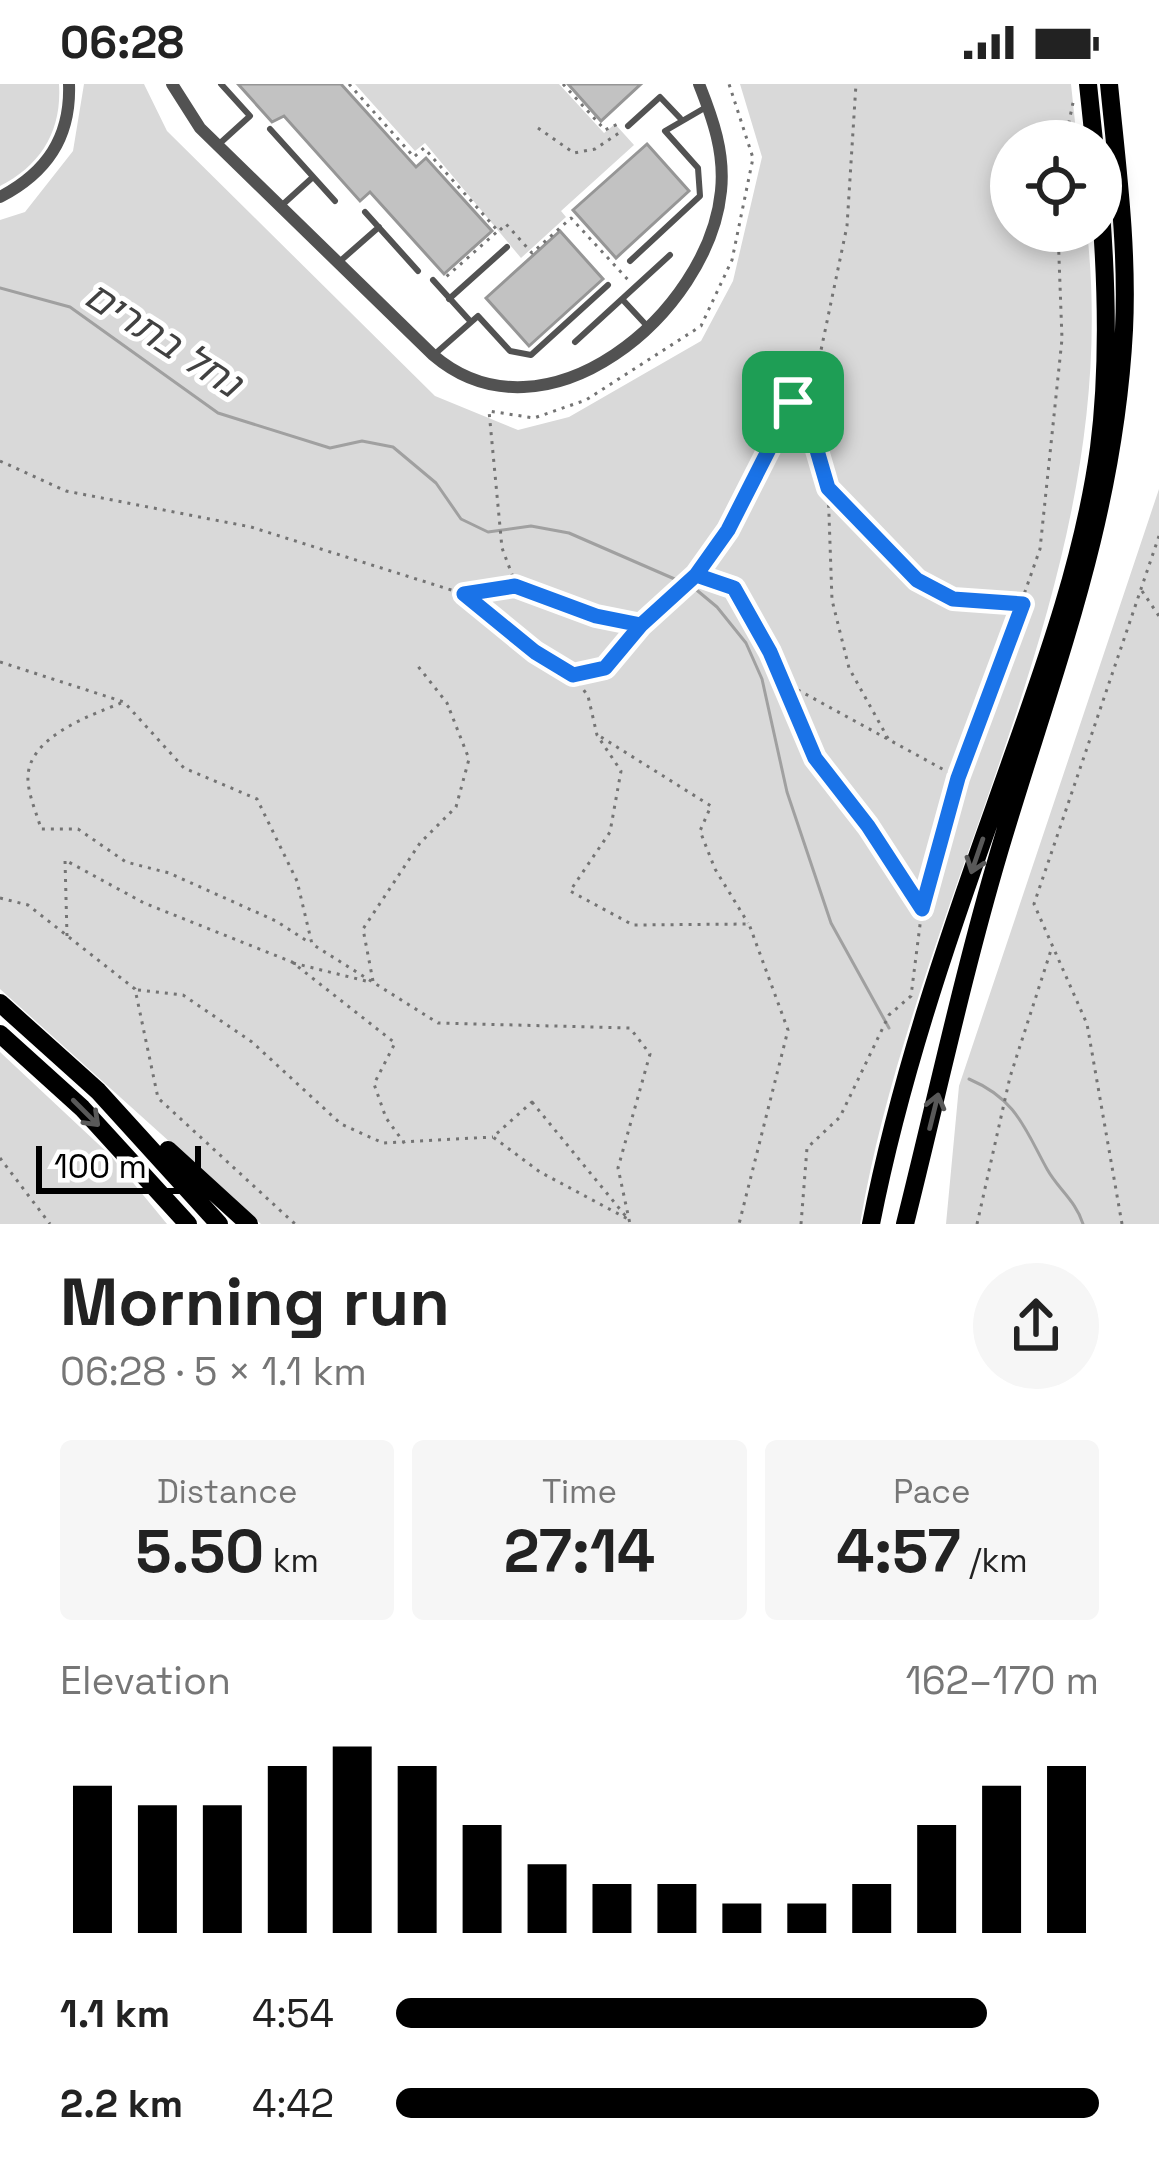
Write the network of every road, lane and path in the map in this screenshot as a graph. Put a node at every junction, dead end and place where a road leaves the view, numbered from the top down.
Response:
1 (69, 84) edge
2 (172, 84) edge
3 (221, 84) edge
4 (349, 84) edge
5 (563, 84) edge
6 (699, 84) edge
7 (856, 84) edge
8 (1076, 84) edge
9 (1088, 84) edge
10 (1109, 84) edge
11 (707, 106) junction
12 (680, 118) junction
13 (1070, 120) edge
14 (1092, 120) edge
15 (538, 128) dead end
16 (626, 128) junction
17 (270, 129) dead end
18 (218, 146) junction
19 (313, 177) junction
20 (0, 197) edge
21 (334, 201) dead end
22 (280, 207) junction
23 (365, 212) dead end
24 (379, 227) junction
25 (498, 231) junction
26 (507, 248) dead end
27 (1059, 252) edge
28 (1104, 252) edge
29 (670, 256) dead end
30 (630, 261) dead end
31 (338, 263) junction
32 (418, 271) dead end
33 (435, 283) joint
34 (608, 285) dead end
35 (635, 288) junction
36 (449, 299) junction
37 (622, 299) junction
38 (471, 322) junction
39 (649, 328) junction
40 (575, 341) dead end
41 (433, 355) junction
42 (793, 402) junction
43 (0, 461) edge
44 (828, 488) junction
45 (1159, 536) edge
46 (696, 575) junction
47 (1141, 590) junction
48 (464, 594) junction
49 (1023, 604) junction
50 (1159, 616) edge
51 (641, 625) junction
52 (0, 662) edge
53 (417, 665) dead end
54 (573, 675) junction
55 (778, 679) junction
56 (124, 702) junction
57 (597, 735) junction
58 (890, 742) junction
59 (958, 778) junction
60 (0, 898) edge
61 (922, 909) junction
62 (749, 924) junction
63 (67, 936) junction
64 (312, 944) junction
65 (1052, 946) junction
66 (292, 962) junction
67 (373, 982) junction
68 (136, 989) junction
69 (0, 1003) edge
70 (0, 1034) edge
71 (65, 1061) junction
72 (493, 1138) junction
73 (405, 1144) junction
74 (0, 1158) edge
75 (629, 1221) edge
76 (50, 1224) edge
77 (188, 1224) edge
78 (219, 1224) edge
79 (249, 1224) edge
80 (295, 1224) edge
81 (739, 1224) edge
82 (801, 1224) edge
83 (871, 1224) edge
84 (905, 1224) edge
85 (977, 1224) edge
86 (1122, 1224) edge

1 - 20 street
2 - 18 street
3 - 18 lane
4 - 25 path
5 - 16 path
6 - 11 street
7 - 42 path
8 - 13 path
9 - 14 highway
84 -> 10 highway
11 - 12 lane
11 - 39 street
12 - 16 lane
12 - 30 lane
15 - 16 path
17 - 19 lane
18 - 22 street
19 - 21 lane
19 - 22 lane
22 - 31 street
23 - 24 lane
24 - 31 lane
24 - 32 lane
25 - 33 path
25 - 35 path
26 - 36 lane
27 - 49 path
28 -> 83 highway
29 - 35 lane
31 - 41 street
33 - 36 lane
34 - 38 lane
35 - 37 lane
36 - 38 lane
37 - 39 lane
37 - 40 lane
38 - 41 lane
39 - 41 street
42 - 44 path
42 - 46 path
43 - 48 path
44 - 49 path
44 - 58 path
45 - 47 path
46 - 51 path
46 - 55 path
47 - 50 path
47 - 65 path
48 - 51 path
48 - 54 path
49 - 59 path
51 - 54 path
52 - 56 path
53 - 67 path
54 - 57 path
55 - 58 path
55 - 61 path
56 - 64 path
56 - 64 path
57 - 62 path
57 - 62 path
58 - 59 path
59 - 61 path
60 - 63 path
61 - 82 path
62 - 81 path
63 - 66 path
63 - 68 path
64 - 67 path
65 - 85 path
65 - 86 path
66 - 67 path
66 - 73 path
67 - 75 path
68 - 73 path
68 - 80 path
69 - 71 highway
70 -> 77 highway
71 - 78 highway
71 - 79 highway
72 - 73 path
72 - 75 path
72 - 75 path
74 - 76 path

